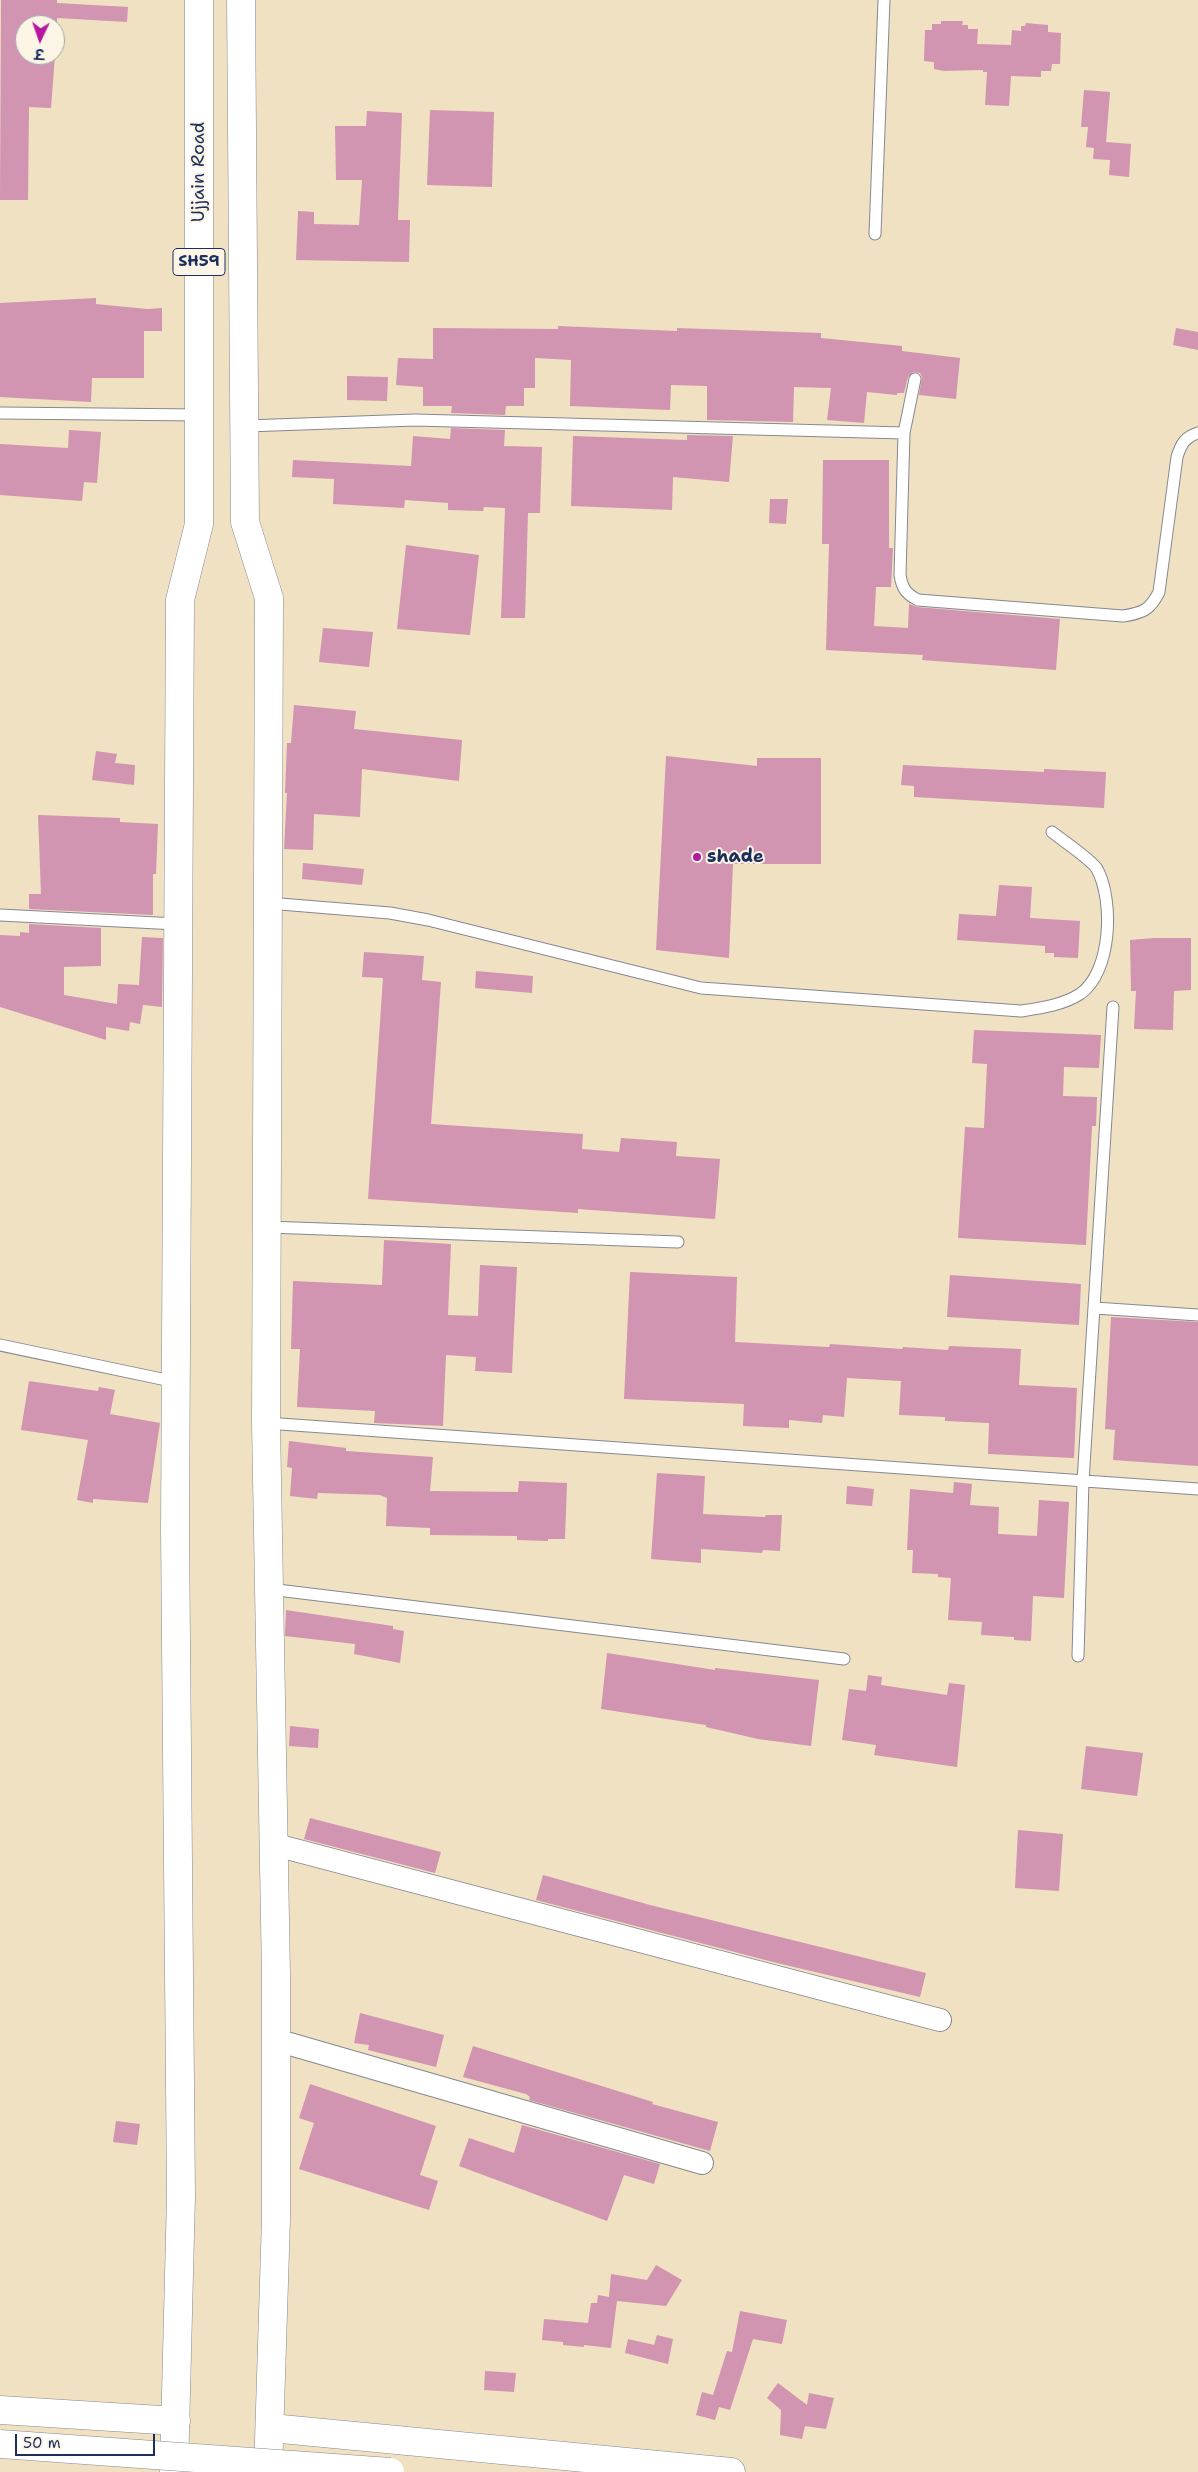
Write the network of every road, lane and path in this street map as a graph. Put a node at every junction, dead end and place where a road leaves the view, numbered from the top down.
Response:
1 (199, 0) edge
2 (241, 0) edge
3 (884, 0) edge
4 (875, 234) dead end
5 (915, 380) dead end
6 (0, 413) edge
7 (199, 415) junction
8 (246, 426) junction
9 (904, 433) junction
10 (1198, 433) edge
11 (1052, 832) dead end
12 (268, 904) junction
13 (0, 915) edge
14 (176, 924) junction
15 (1113, 1007) dead end
16 (268, 1227) junction
17 (678, 1242) dead end
18 (1095, 1308) junction
19 (1198, 1315) edge
20 (0, 1345) edge
21 (176, 1382) junction
22 (266, 1423) junction
23 (1083, 1482) junction
24 (1198, 1489) edge
25 (269, 1589) junction
26 (1078, 1656) dead end
27 (844, 1658) dead end
28 (272, 1844) junction
29 (940, 2020) dead end
30 (276, 2040) junction
31 (702, 2163) dead end
32 (0, 2410) edge
33 (176, 2421) junction
34 (271, 2428) junction
35 (0, 2444) edge
36 (174, 2472) edge
37 (268, 2472) edge
38 (390, 2472) edge
39 (731, 2472) edge

1 - 7 main road, Ujjain Road / SH59
2 - 8 main road, SH59
3 - 4 lane
5 - 9 lane
6 - 7 lane
7 - 14 main road, Ujjain Road / SH59
8 - 9 lane
8 - 12 main road, SH59
9 - 10 lane
11 - 12 lane
12 - 16 main road
13 - 14 lane
14 - 21 main road, Ujjain Road
15 - 18 lane
16 - 17 lane
16 - 22 main road
18 - 19 lane
18 - 23 lane
20 - 21 lane
21 - 33 main road, Ujjain Road
22 - 23 lane
22 - 25 main road
23 - 24 lane
23 - 26 lane
25 - 27 lane
25 - 28 main road
28 - 29 street
28 - 30 main road
30 - 31 street
30 - 34 main road
32 - 33 main road
33 - 36 main road, Ujjain Road
34 - 37 main road
34 - 39 main road
35 - 38 main road, bridge

